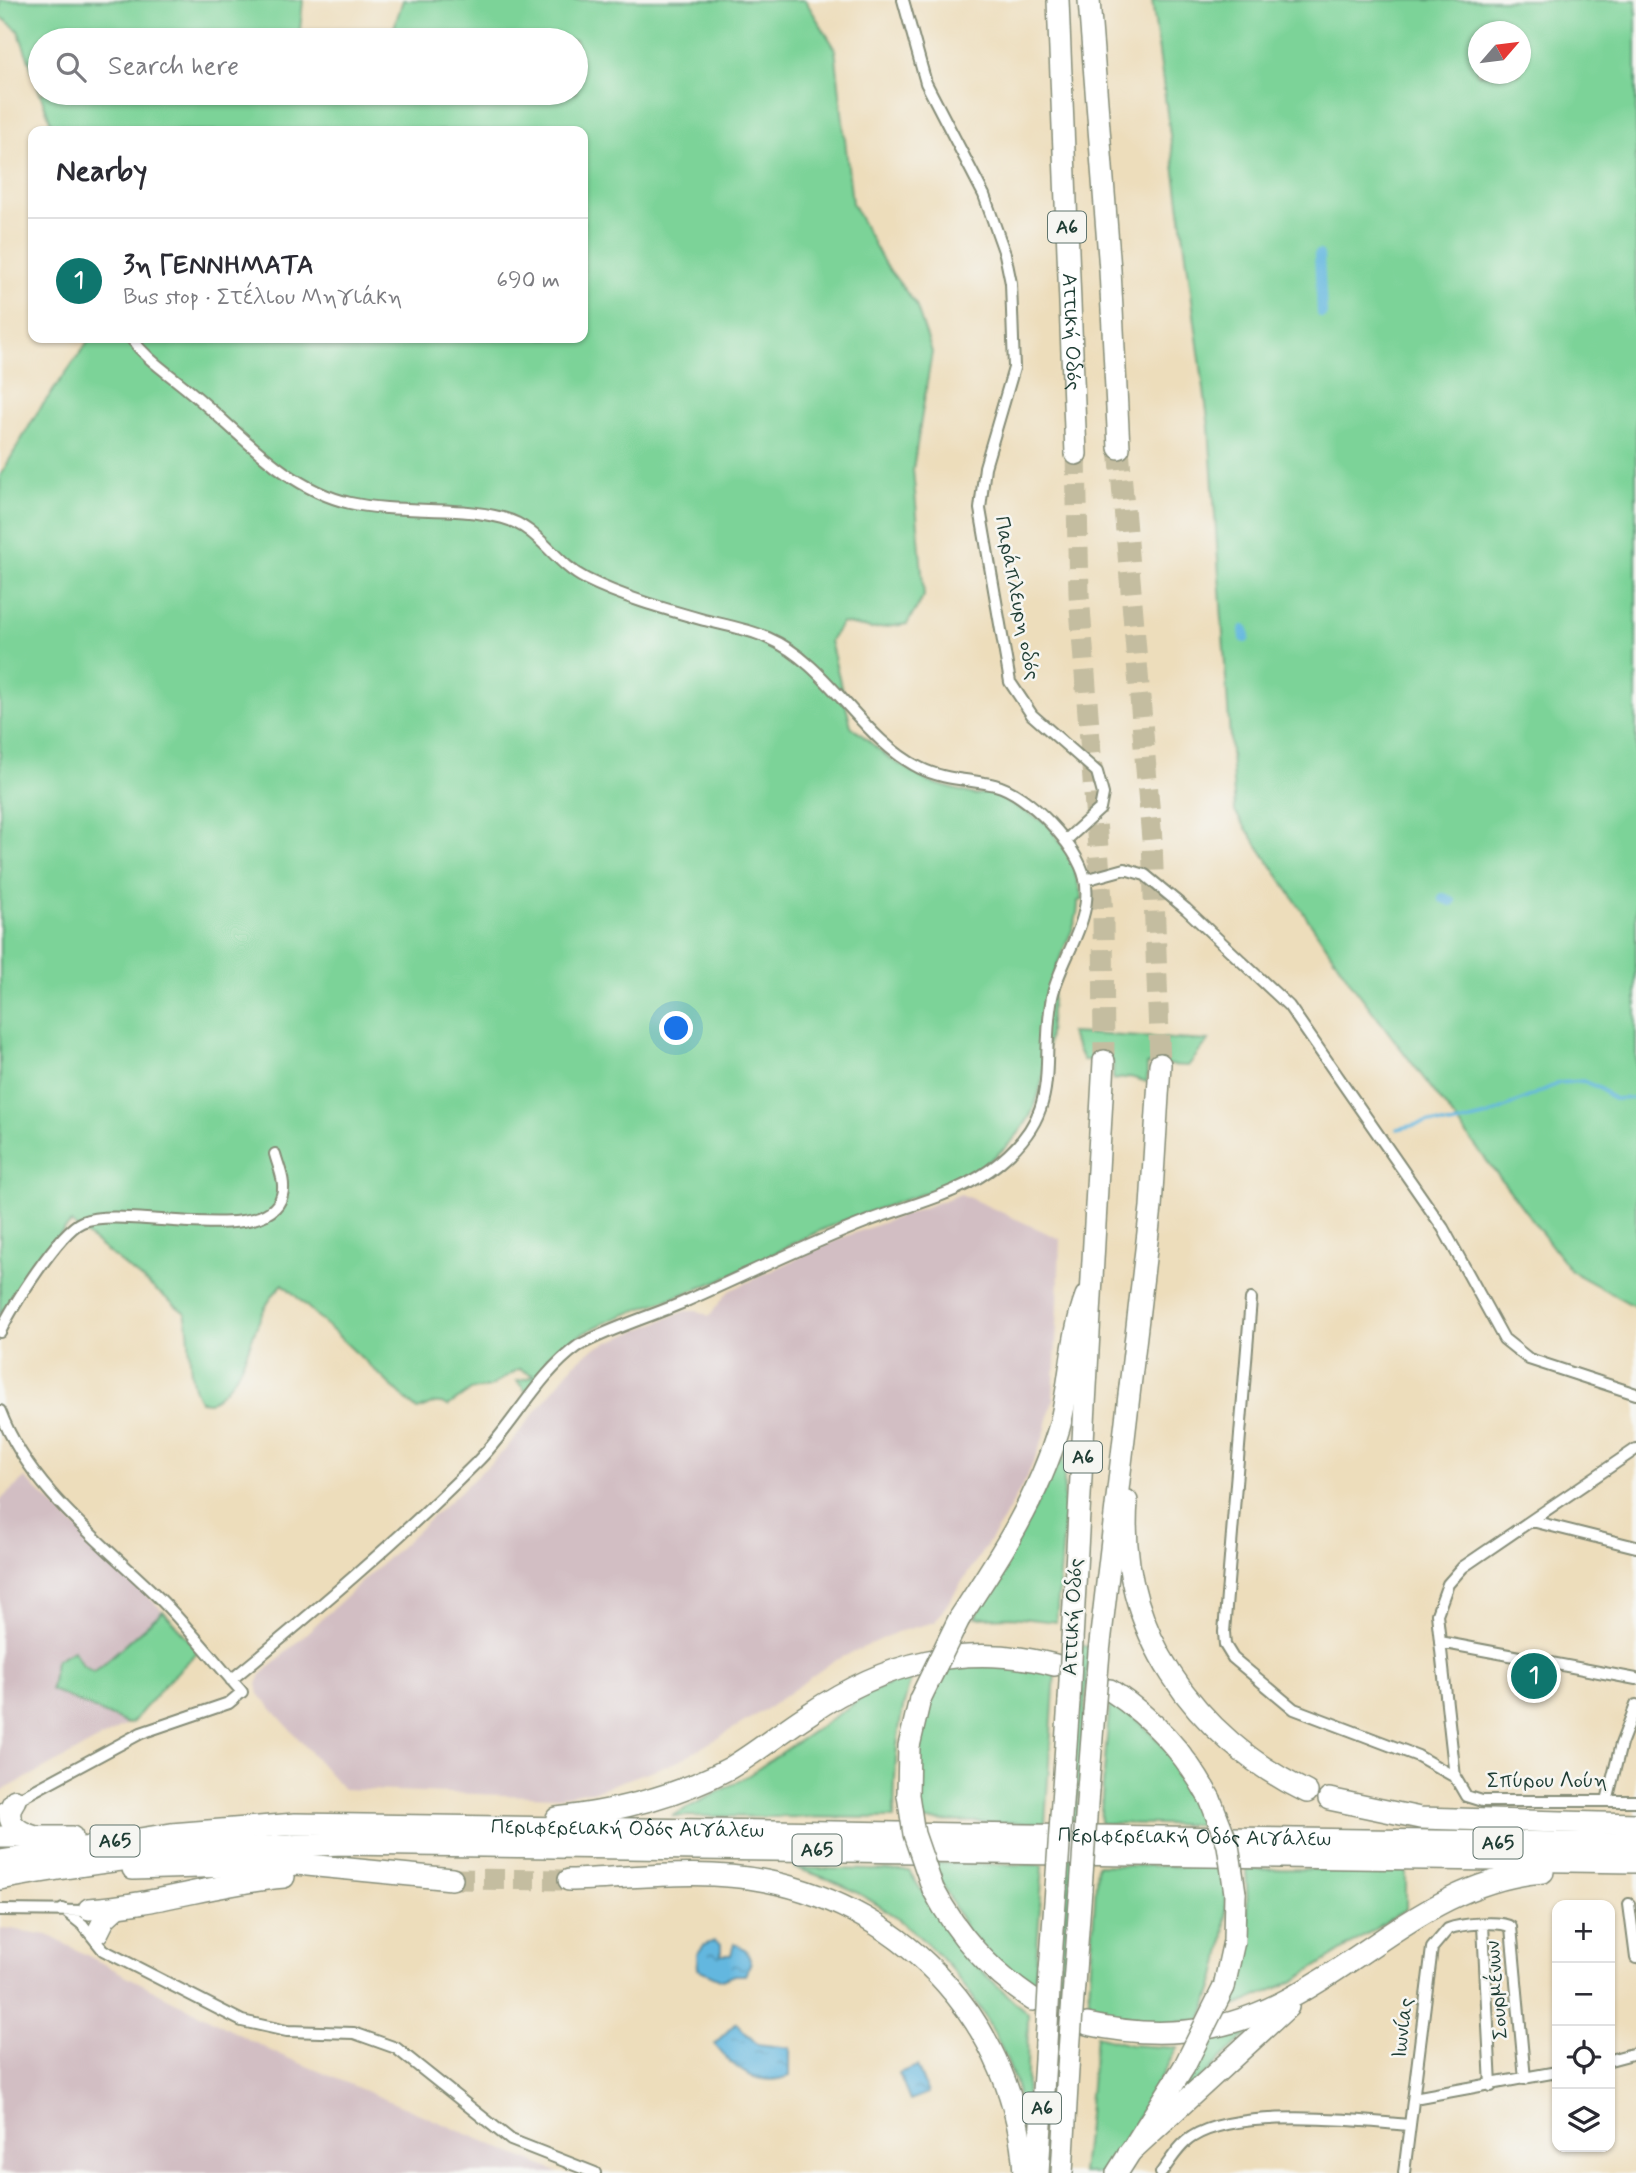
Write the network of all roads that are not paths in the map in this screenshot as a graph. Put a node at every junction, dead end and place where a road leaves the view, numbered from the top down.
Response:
1 (903, 0) edge
2 (1058, 0) edge
3 (1088, 0) edge
4 (136, 343) edge
5 (1119, 448) tunnel mouth
6 (1076, 454) tunnel mouth
7 (1065, 841) junction
8 (1085, 880) junction
9 (1104, 1061) tunnel mouth
10 (1160, 1064) tunnel mouth
11 (275, 1154) dead end
12 (1094, 1275) junction
13 (1251, 1299) dead end
14 (0, 1332) edge
15 (1134, 1352) junction
16 (1636, 1394) edge
17 (0, 1411) edge
18 (1636, 1449) edge
19 (1532, 1521) junction
20 (1636, 1547) edge
21 (1440, 1642) junction
22 (1055, 1665) dead end
23 (1636, 1679) edge
24 (231, 1680) junction
25 (1111, 1690) dead end
26 (1636, 1705) edge
27 (1455, 1777) junction
28 (1307, 1792) dead end
29 (1329, 1799) dead end
30 (1607, 1801) junction
31 (1636, 1801) edge
32 (7, 1805) edge
33 (1636, 1824) edge
34 (412, 1827) junction
35 (230, 1830) junction
36 (0, 1837) edge
37 (42, 1838) junction
38 (1636, 1844) edge
39 (0, 1861) edge
40 (1636, 1864) edge
41 (421, 1876) junction
42 (452, 1879) tunnel mouth
43 (569, 1880) tunnel mouth
44 (0, 1881) edge
45 (1629, 1904) dead end
46 (117, 1907) junction
47 (63, 1909) junction
48 (89, 1909) junction
49 (0, 1910) edge
50 (1483, 1925) junction
51 (100, 1941) junction
52 (1636, 1958) edge
53 (1313, 1985) junction
54 (1033, 2000) dead end
55 (1087, 2024) dead end
56 (1636, 2053) edge
57 (1615, 2059) edge
58 (1552, 2073) edge
59 (1525, 2079) junction
60 (1491, 2086) junction
61 (1414, 2098) junction
62 (1409, 2125) junction
63 (1129, 2153) junction
64 (595, 2173) edge
65 (1024, 2173) edge
66 (1038, 2173) edge
67 (1062, 2173) edge
68 (1117, 2173) edge
69 (1161, 2173) edge
70 (1404, 2173) edge

1 - 7 street, Παράπλευρη οδός
2 - 6 highway, Αττική Οδός / Α6
3 - 5 highway, Αττική Οδός / Α6
4 - 7 street
7 - 8 street
8 - 16 street
8 - 24 street
9 - 12 highway, Αττική Οδός / Α6
10 - 15 highway, Αττική Οδός / Α6
11 - 14 street
12 - 54 highway, bridge
12 - 66 highway, Αττική Οδός / Α6, bridge
13 - 27 street
15 - 28 highway
15 - 67 highway, Αττική Οδός / Α6, bridge
17 - 24 street
18 - 19 street
19 - 20 street
19 - 21 street
21 - 23 street
21 - 27 street
22 - 34 highway
24 - 32 street
25 - 63 highway, bridge
26 - 30 street
27 - 30 street, Σπύρου Λούη
29 - 33 highway
30 - 31 street, Σπύρου Λούη
32 - 37 highway
34 - 35 highway, Περιφερειακή Οδός Αιγάλεω / Α65
34 - 38 highway, Περιφερειακή Οδός Αιγάλεω / Α65
35 - 37 highway
35 - 39 highway, Περιφερειακή Οδός Αιγάλεω / Α65
36 - 37 highway
40 - 44 highway, Περιφερειακή Οδός Αιγάλεω / Α65
40 - 53 highway
41 - 42 highway
41 - 44 highway
41 - 46 highway
43 - 65 highway
45 - 52 street
46 - 48 highway
46 - 51 highway
47 - 48 street
47 - 49 street
47 - 51 street
48 - 51 street
50 - 59 street, Σουρμένων
50 - 60 street
50 - 61 street, Ιωνίας
51 - 64 street
53 - 55 highway
53 - 63 highway
56 - 57 street
58 - 59 street
59 - 60 street
60 - 61 street
61 - 62 street, Ιωνίας
62 - 69 street
62 - 70 street, Ιωνίας
63 - 68 highway

